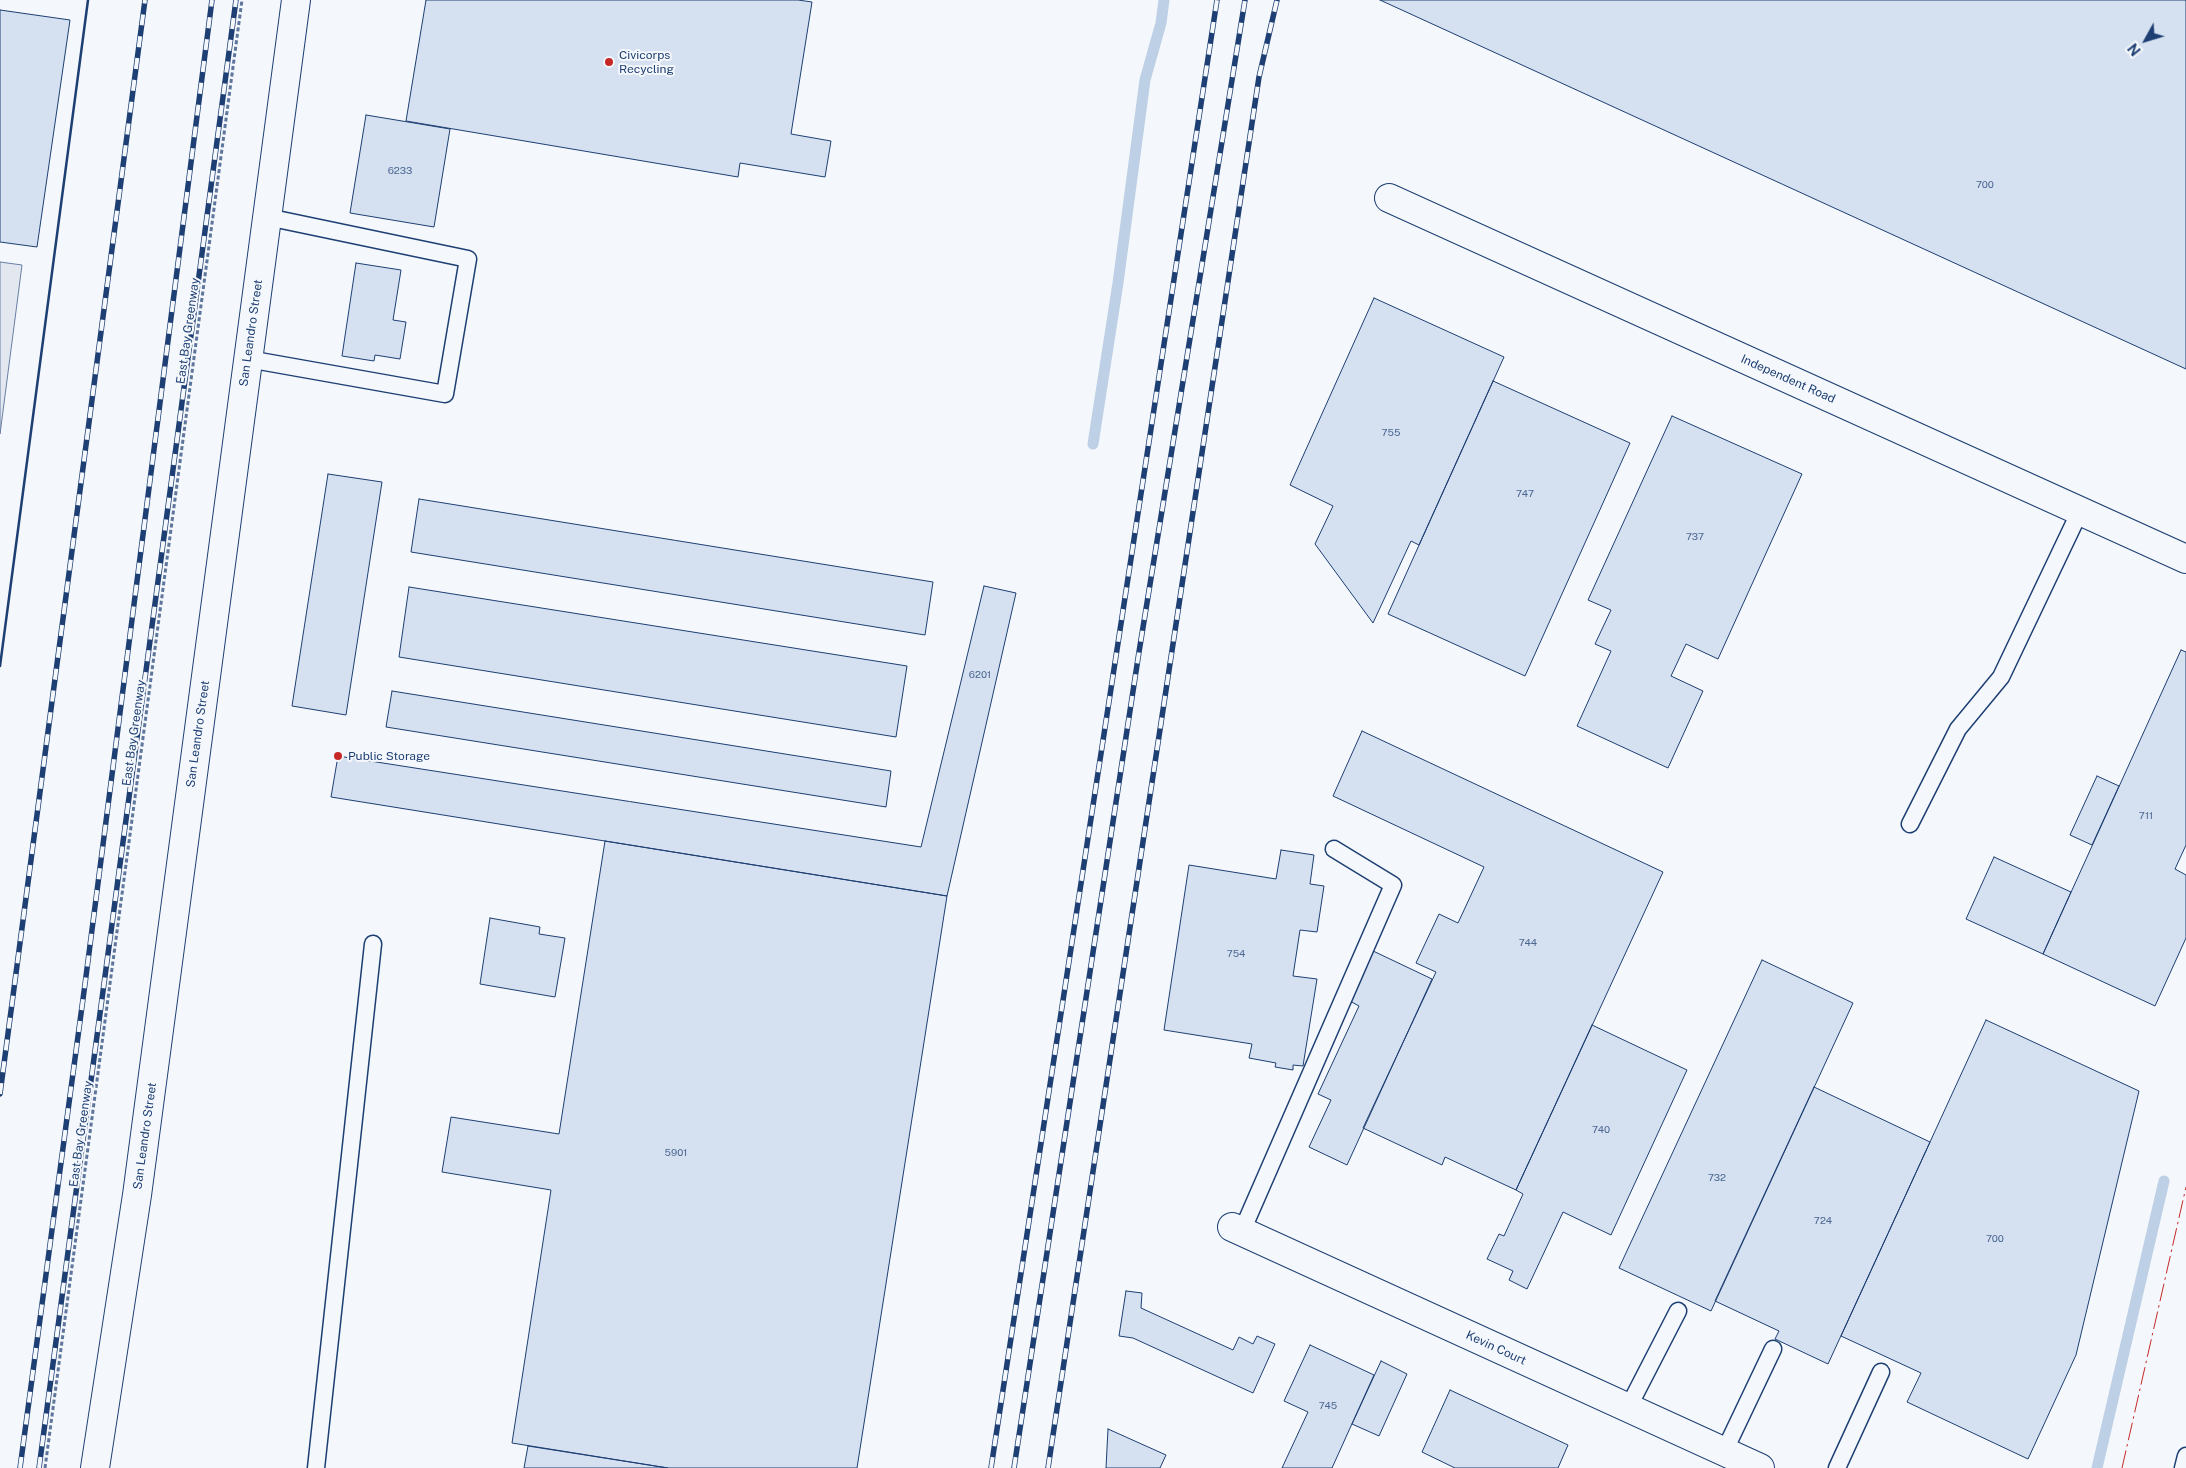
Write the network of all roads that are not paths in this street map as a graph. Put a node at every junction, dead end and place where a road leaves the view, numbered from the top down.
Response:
1 (296, 0) edge
2 (1390, 198) dead end
3 (267, 218) junction
4 (248, 359) junction
5 (2080, 511) junction
6 (2186, 559) edge
7 (1910, 824) dead end
8 (1334, 849) dead end
9 (373, 944) dead end
10 (1237, 1229) joint
11 (1678, 1311) dead end
12 (1773, 1349) dead end
13 (1881, 1372) dead end
14 (1628, 1408) junction
15 (2186, 1456) edge
16 (1738, 1461) edge
17 (95, 1468) edge
18 (316, 1468) edge
19 (1837, 1468) edge
20 (2183, 1468) edge

1 - 3 main road, San Leandro Street
2 - 5 main road, Independent Road
3 - 4 main road, San Leandro Street
3 - 4 lane
4 - 17 main road, San Leandro Street
5 - 6 main road, Independent Road
5 - 7 lane
8 - 10 lane
9 - 18 lane
10 - 14 main road, Kevin Court
11 - 14 lane
12 - 16 lane
13 - 19 lane
14 - 16 main road, Kevin Court
15 - 20 lane

